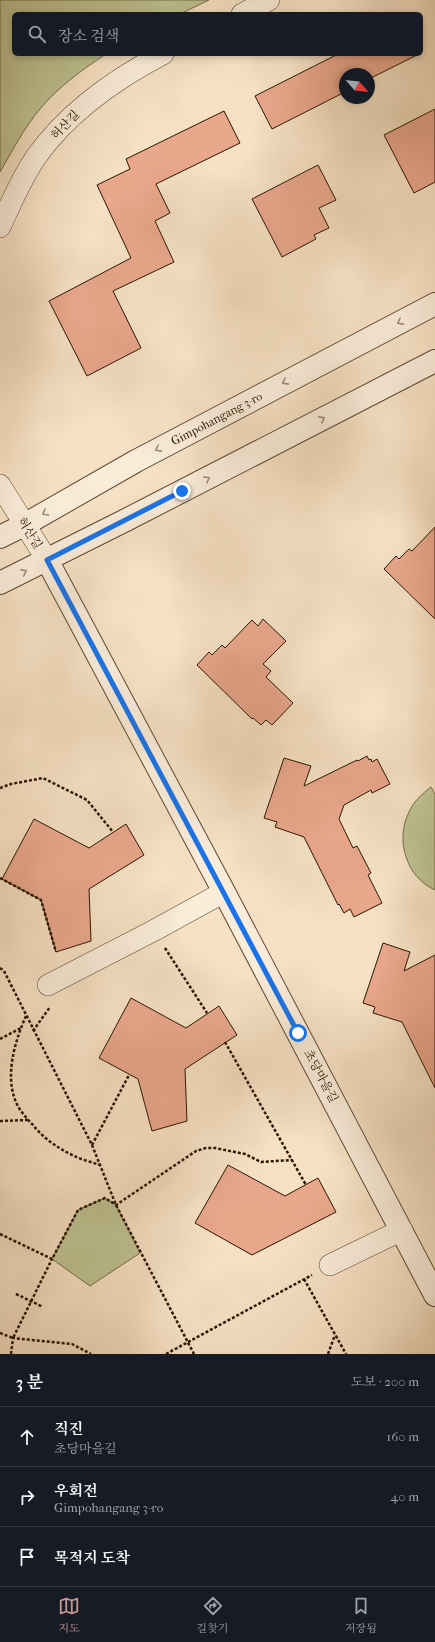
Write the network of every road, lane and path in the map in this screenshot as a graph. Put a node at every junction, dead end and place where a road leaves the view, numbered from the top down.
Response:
1 (269, 0) edge
2 (246, 12) edge
3 (159, 56) edge
4 (0, 227) edge
5 (435, 304) edge
6 (435, 361) edge
7 (0, 485) edge
8 (24, 525) junction
9 (0, 537) edge
10 (47, 560) junction
11 (0, 583) edge
12 (0, 788) edge
13 (113, 832) dead end
14 (0, 878) edge
15 (224, 892) junction
16 (153, 931) junction
17 (56, 952) dead end
18 (0, 968) edge
19 (48, 985) dead end
20 (207, 1013) dead end
21 (26, 1016) junction
22 (21, 1028) junction
23 (0, 1039) edge
24 (225, 1042) dead end
25 (129, 1075) dead end
26 (28, 1120) junction
27 (0, 1121) edge
28 (92, 1145) junction
29 (292, 1160) junction
30 (101, 1165) junction
31 (306, 1185) dead end
32 (116, 1205) junction
33 (402, 1230) junction
34 (0, 1234) edge
35 (52, 1259) junction
36 (330, 1265) joint
37 (304, 1280) junction
38 (16, 1294) dead end
39 (435, 1295) edge
40 (31, 1301) junction
41 (43, 1307) dead end
42 (0, 1334) edge
43 (335, 1335) junction
44 (13, 1338) junction
45 (189, 1342) junction
46 (11, 1354) edge
47 (91, 1354) edge
48 (166, 1354) edge
49 (194, 1354) edge
50 (328, 1354) edge
51 (346, 1354) edge

1 - 2 street
3 - 4 street, 허산길
5 -> 8 street, Gimpohangang 3-ro
10 -> 6 street
7 - 8 street, 허산길
8 - 9 street, Gimpohangang 3-ro
8 - 10 street, 허산길
11 -> 10 street
10 - 15 street, 초당마을길
12 - 13 path
14 - 17 path
15 - 16 street
15 - 33 street, 초당마을길
16 - 19 street
16 - 20 path
18 - 21 path
21 - 22 path
21 - 28 path
22 - 23 path
22 - 26 path
24 - 29 path
25 - 28 path
26 - 27 path
26 - 30 path
28 - 30 path
29 - 31 path
29 - 32 path
30 - 32 path
32 - 35 path
32 - 45 path
33 - 36 street
33 - 39 street, 초당마을길
34 - 35 path
35 - 40 path
36 - 37 path
37 - 43 path
37 - 45 path
38 - 40 path
40 - 41 path
40 - 44 path
42 - 44 path
43 - 50 path
43 - 51 path
44 - 46 path
44 - 47 path
45 - 48 path
45 - 49 path

